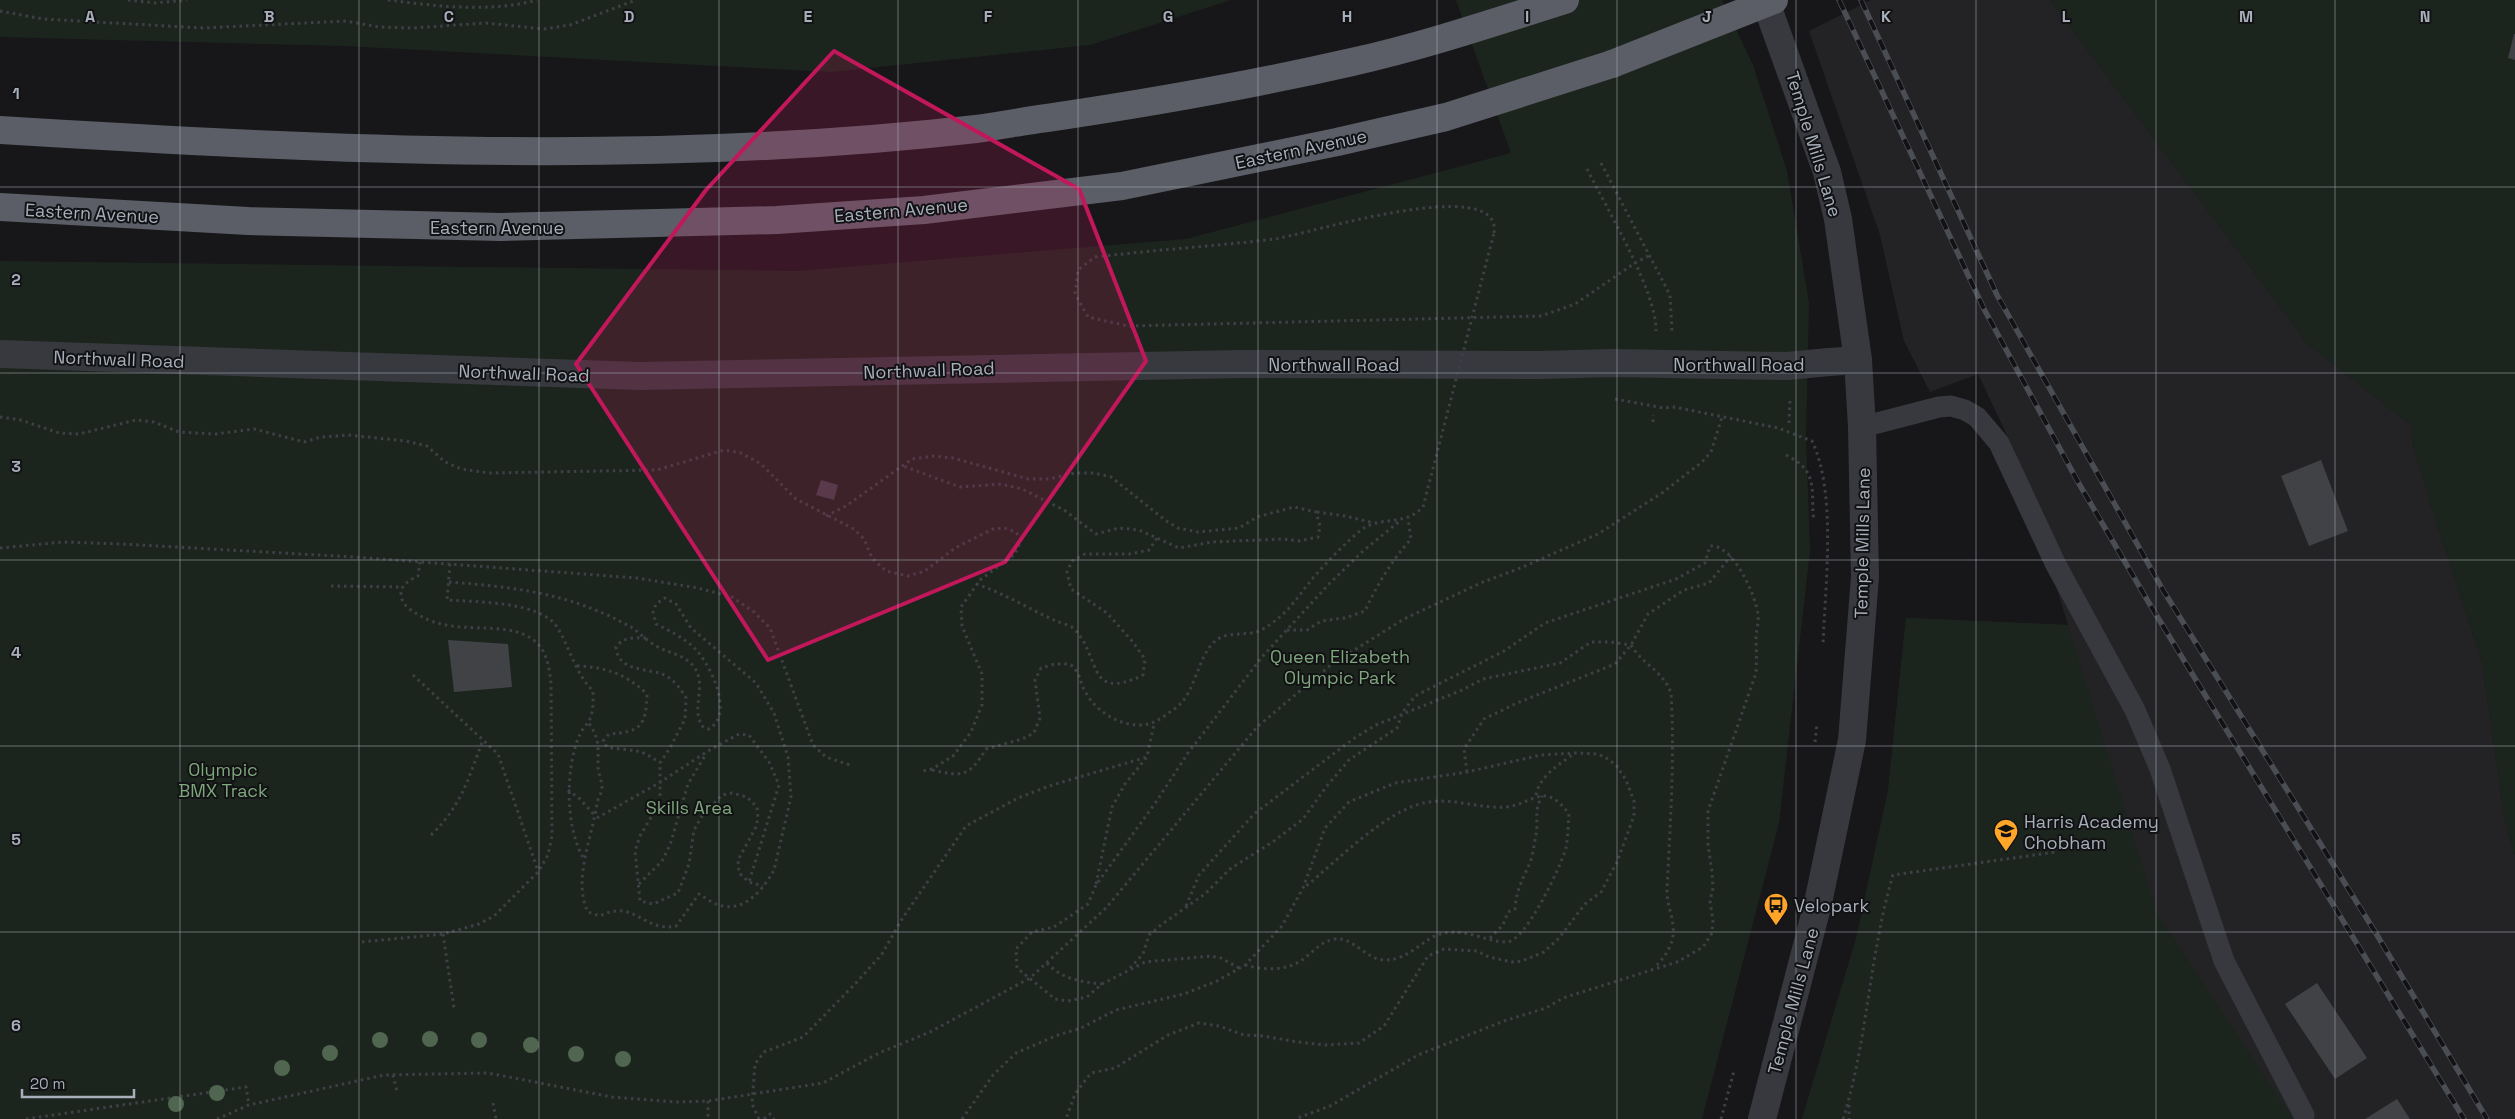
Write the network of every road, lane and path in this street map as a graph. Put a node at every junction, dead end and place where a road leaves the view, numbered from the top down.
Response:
1 (128, 0) edge
2 (187, 0) edge
3 (388, 0) edge
4 (537, 0) edge
5 (636, 0) edge
6 (1565, 0) edge
7 (1766, 0) edge
8 (1774, 0) edge
9 (0, 12) edge
10 (0, 130) edge
11 (1601, 163) dead end
12 (1587, 169) dead end
13 (0, 207) edge
14 (1648, 256) junction
15 (1635, 263) junction
16 (1672, 326) dead end
17 (1656, 331) dead end
18 (0, 354) edge
19 (1858, 360) junction
20 (1790, 390) dead end
21 (1674, 407) dead end
22 (1653, 415) dead end
23 (0, 417) edge
24 (1722, 417) junction
25 (1653, 422) dead end
26 (1789, 423) dead end
27 (1862, 427) junction
28 (1786, 455) dead end
29 (903, 466) junction
30 (1316, 512) junction
31 (825, 516) junction
32 (1818, 516) dead end
33 (1408, 518) junction
34 (1401, 520) junction
35 (1375, 523) junction
36 (1157, 538) junction
37 (0, 548) edge
38 (1731, 556) junction
39 (420, 562) junction
40 (450, 564) junction
41 (449, 582) junction
42 (976, 584) junction
43 (331, 586) dead end
44 (402, 587) junction
45 (1287, 630) junction
46 (646, 638) junction
47 (1631, 644) junction
48 (1823, 647) dead end
49 (577, 666) junction
50 (412, 675) dead end
51 (1402, 713) junction
52 (1818, 719) dead end
53 (588, 722) junction
54 (1154, 724) junction
55 (483, 740) junction
56 (1814, 746) dead end
57 (708, 751) junction
58 (1576, 753) junction
59 (1147, 758) junction
60 (660, 763) junction
61 (853, 766) dead end
62 (932, 769) junction
63 (923, 771) dead end
64 (1467, 772) junction
65 (659, 783) junction
66 (568, 790) junction
67 (1536, 796) junction
68 (1542, 796) junction
69 (596, 818) junction
70 (431, 835) dead end
71 (2056, 852) dead end
72 (584, 858) junction
73 (538, 872) junction
74 (749, 882) junction
75 (639, 884) junction
76 (1096, 885) junction
77 (764, 886) junction
78 (1303, 888) junction
79 (1185, 908) junction
80 (443, 934) junction
81 (1489, 938) junction
82 (362, 942) dead end
83 (1047, 963) junction
84 (1245, 965) junction
85 (1130, 968) junction
86 (1239, 968) junction
87 (1654, 969) junction
88 (1030, 978) junction
89 (1102, 984) junction
90 (454, 1008) dead end
91 (1734, 1071) dead end
92 (393, 1075) junction
93 (397, 1092) dead end
94 (751, 1095) junction
95 (708, 1101) junction
96 (1848, 1101) junction
97 (493, 1102) dead end
98 (249, 1105) junction
99 (2304, 1115) dead end
100 (26, 1119) edge
101 (217, 1119) edge
102 (496, 1119) edge
103 (708, 1119) edge
104 (759, 1119) edge
105 (764, 1119) edge
106 (774, 1119) edge
107 (962, 1119) edge
108 (1066, 1119) edge
109 (1295, 1119) edge
110 (1721, 1119) edge
111 (1762, 1119) edge
112 (1843, 1119) edge
113 (1850, 1119) edge

1 - 2 path
3 - 4 path
5 - 9 path
6 - 10 highway
7 - 19 street, Temple Mills Lane
8 - 13 highway, Eastern Avenue, bridge
11 - 14 path
12 - 15 path
14 - 15 path
14 - 16 path
15 - 17 path
15 - 33 path, bridge
18 - 19 street, Northwall Road
19 - 27 street, Temple Mills Lane
20 - 26 path
21 - 24 path
22 - 25 path
23 - 31 path
24 - 48 path, Temple Mills Lane
24 - 83 path
27 - 99 lane
27 - 111 street, Temple Mills Lane
28 - 32 path
29 - 30 path
29 - 31 path
29 - 36 path
30 - 35 path
30 - 36 path
31 - 42 path
33 - 34 path
33 - 45 path
34 - 35 path
34 - 45 path
35 - 54 path
36 - 42 path
37 - 39 path
38 - 47 path
38 - 51 path
38 - 87 path
39 - 40 path
39 - 44 path
40 - 41 path
40 - 61 path
41 - 46 path
41 - 49 path
42 - 62 path
43 - 44 path
44 - 73 path
45 - 76 path
46 - 60 path
46 - 77 path
47 - 51 path
47 - 64 path
47 - 87 path
49 - 53 path
49 - 60 path
50 - 55 path
51 - 79 path
51 - 79 path
52 - 56 path
53 - 66 path
53 - 69 path
54 - 59 path
54 - 62 path
55 - 70 path
55 - 73 path
57 - 65 path
57 - 74 path
57 - 75 path
58 - 64 path
58 - 67 path
58 - 108 path
59 - 76 path
59 - 94 path
60 - 65 path
62 - 63 path
64 - 78 path
65 - 69 path
65 - 75 path
66 - 69 path
66 - 72 path
67 - 68 path
67 - 78 path
68 - 81 path
68 - 81 path
69 - 72 path
71 - 96 path
72 - 77 path
73 - 80 path
74 - 75 path
74 - 77 path
76 - 88 path
78 - 84 path
79 - 85 path
80 - 82 path
80 - 90 path
81 - 84 path
83 - 88 path
83 - 89 path
84 - 86 path
85 - 86 path
85 - 89 path
86 - 107 path
87 - 109 path
88 - 89 path
88 - 94 path
91 - 110 path
92 - 93 path
92 - 95 path
92 - 98 path
94 - 95 path
94 - 104 path
95 - 103 path
96 - 112 path
96 - 113 path
97 - 102 path
98 - 100 path
98 - 101 path
105 - 106 path

